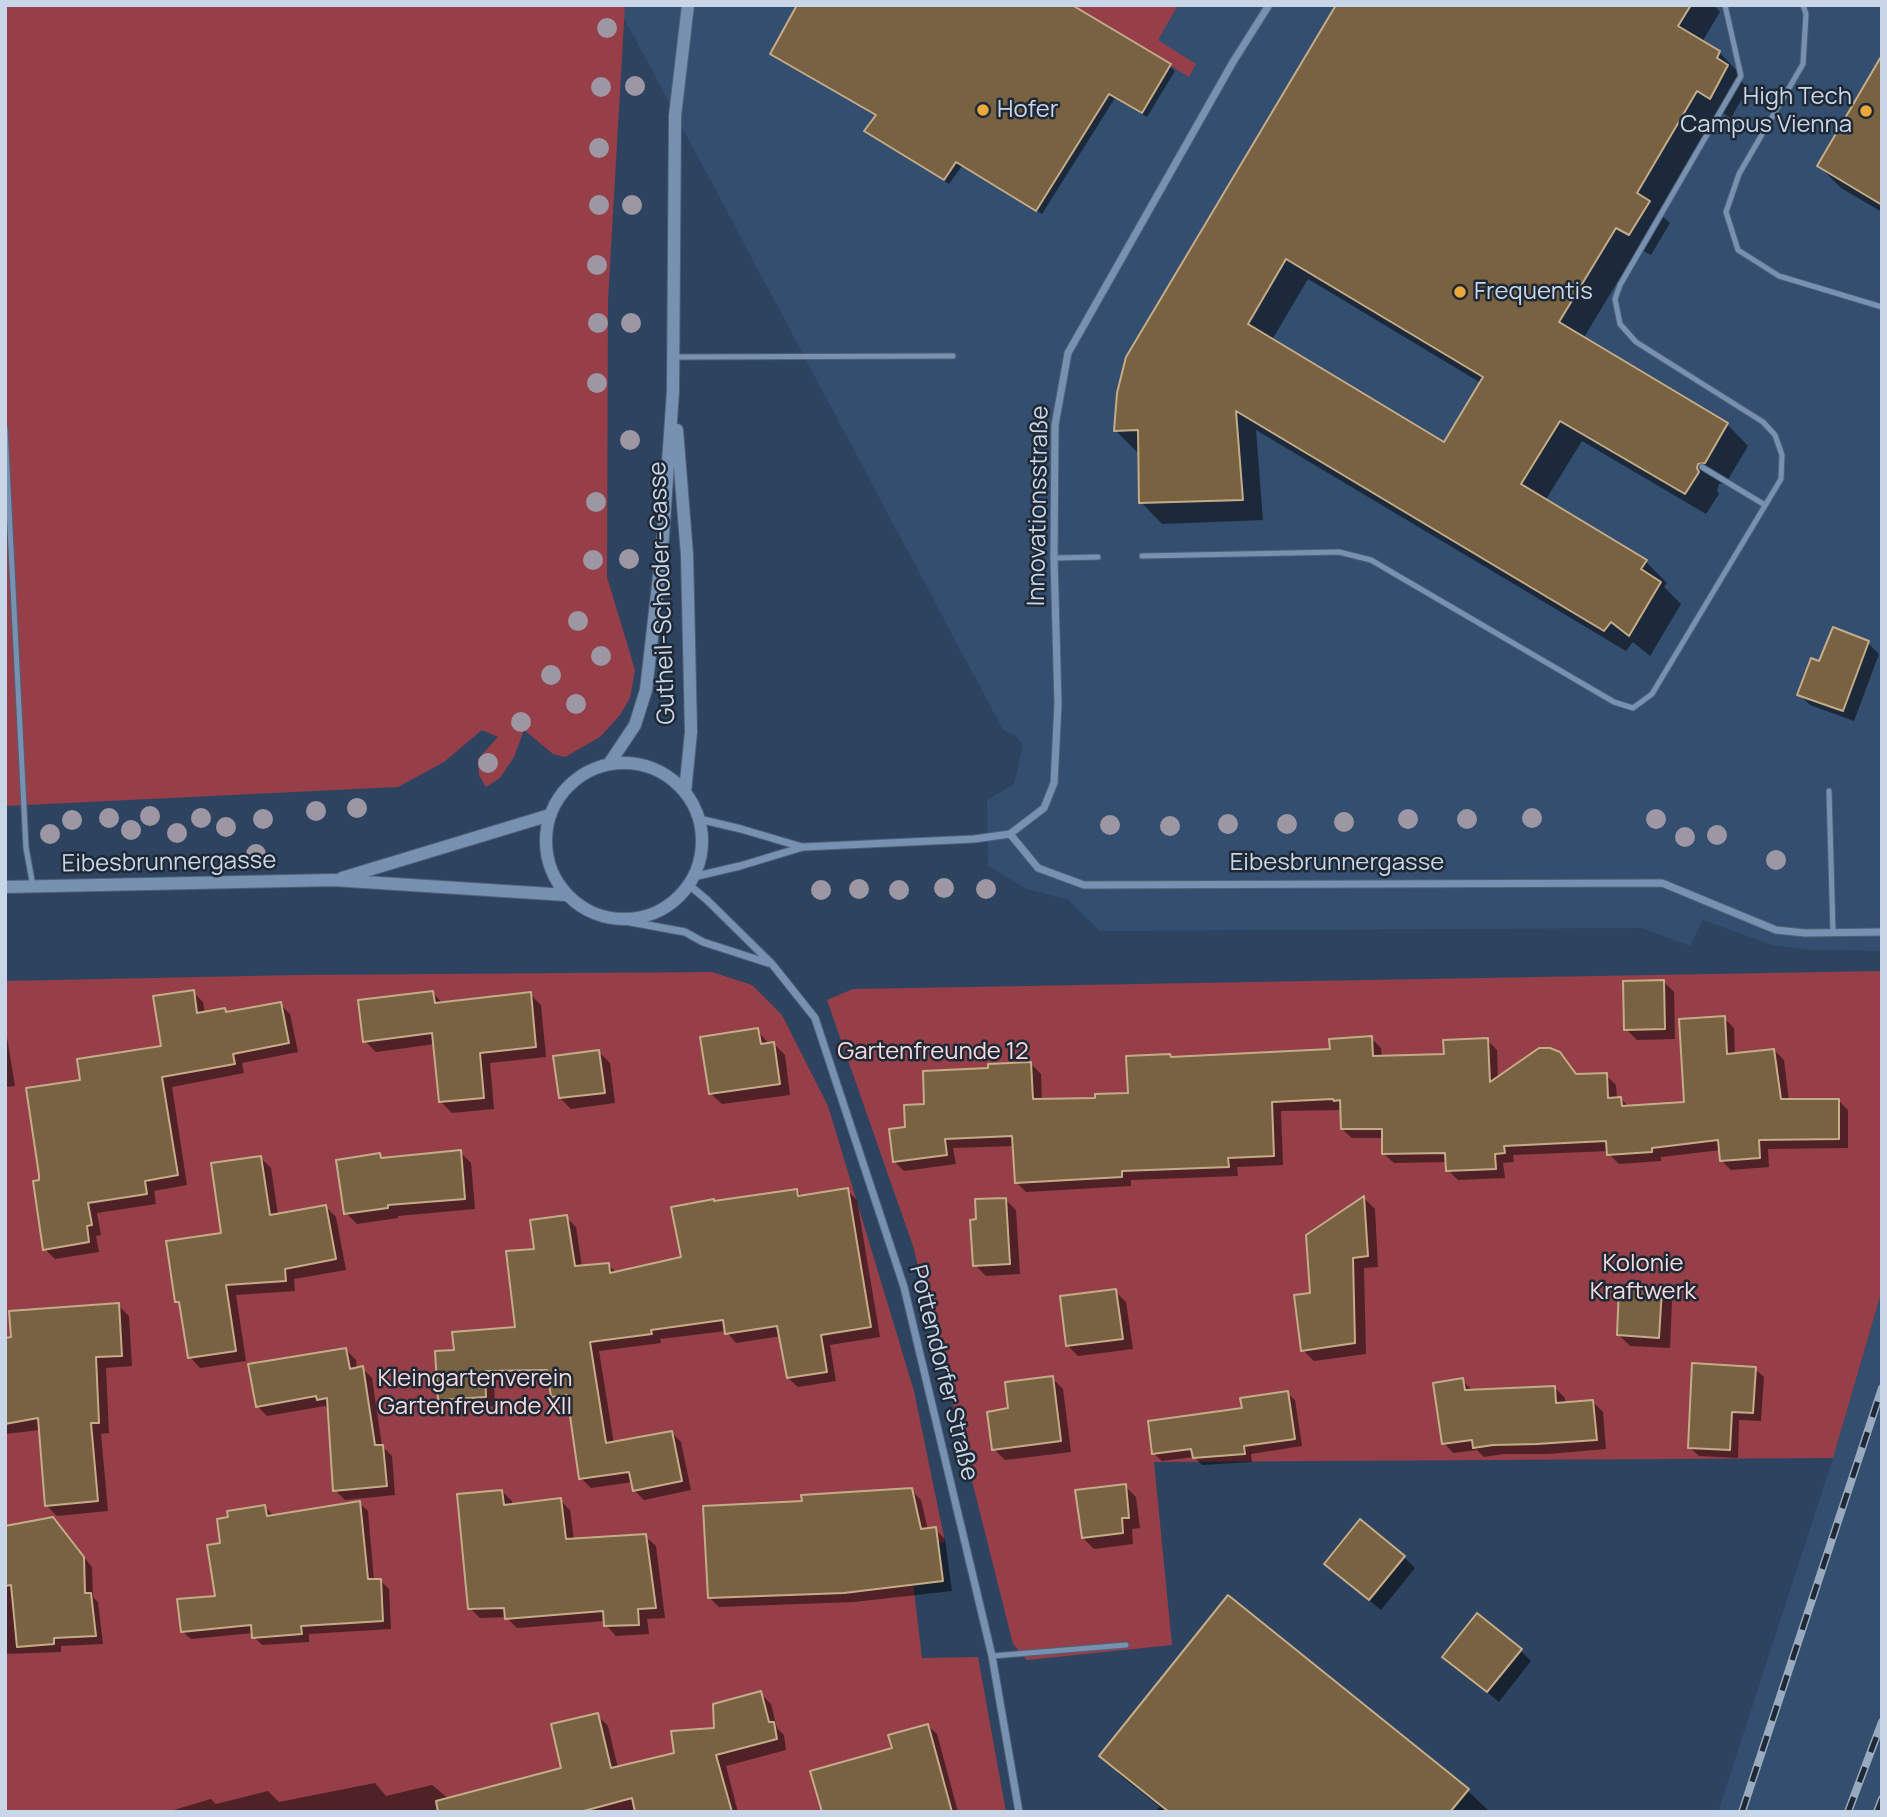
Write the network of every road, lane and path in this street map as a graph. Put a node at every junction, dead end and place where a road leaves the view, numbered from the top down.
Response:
1 (688, 5) edge
2 (1269, 5) edge
3 (1725, 5) edge
4 (1803, 5) edge
5 (1882, 307) edge
6 (953, 356) dead end
7 (674, 357) junction
8 (673, 391) junction
9 (5, 428) edge
10 (1703, 467) dead end
11 (1765, 505) junction
12 (1142, 556) dead end
13 (1098, 557) dead end
14 (1054, 558) junction
15 (608, 764) junction
16 (1829, 791) dead end
17 (685, 792) junction
18 (550, 815) junction
19 (699, 819) junction
20 (1010, 834) junction
21 (803, 847) junction
22 (333, 880) junction
23 (691, 881) junction
24 (33, 886) junction
25 (5, 887) edge
26 (566, 895) junction
27 (620, 920) junction
28 (1833, 932) junction
29 (1882, 932) edge
30 (772, 964) junction
31 (1126, 1645) dead end
32 (992, 1656) junction
33 (1019, 1812) edge

1 - 7 street, Gutheil-Schoder-Gasse
2 - 14 street, Innovationsstraße
3 - 11 lane
4 - 5 lane
6 - 7 lane
7 - 8 street, Gutheil-Schoder-Gasse
8 - 15 street, Gutheil-Schoder-Gasse
8 - 17 street, Gutheil-Schoder-Gasse
9 - 24 lane
10 - 11 lane
11 - 12 lane
13 - 14 lane
14 - 20 street, Innovationsstraße
15 - 17 street
15 - 18 street
16 - 28 lane
17 - 19 street
18 - 22 street, Eibesbrunnergasse
18 - 26 street
19 - 21 street
19 - 23 street
20 - 21 street
20 - 28 street, Eibesbrunnergasse
21 - 23 street
22 - 24 street, Eibesbrunnergasse
22 - 26 street, Eibesbrunnergasse
23 - 27 street
23 - 30 street, Pottendorfer Straße
24 - 25 street, Eibesbrunnergasse
26 - 27 street
27 - 30 street
28 - 29 street, Eibesbrunnergasse
30 - 32 street, Pottendorfer Straße
31 - 32 lane
32 - 33 street, Pottendorfer Straße

